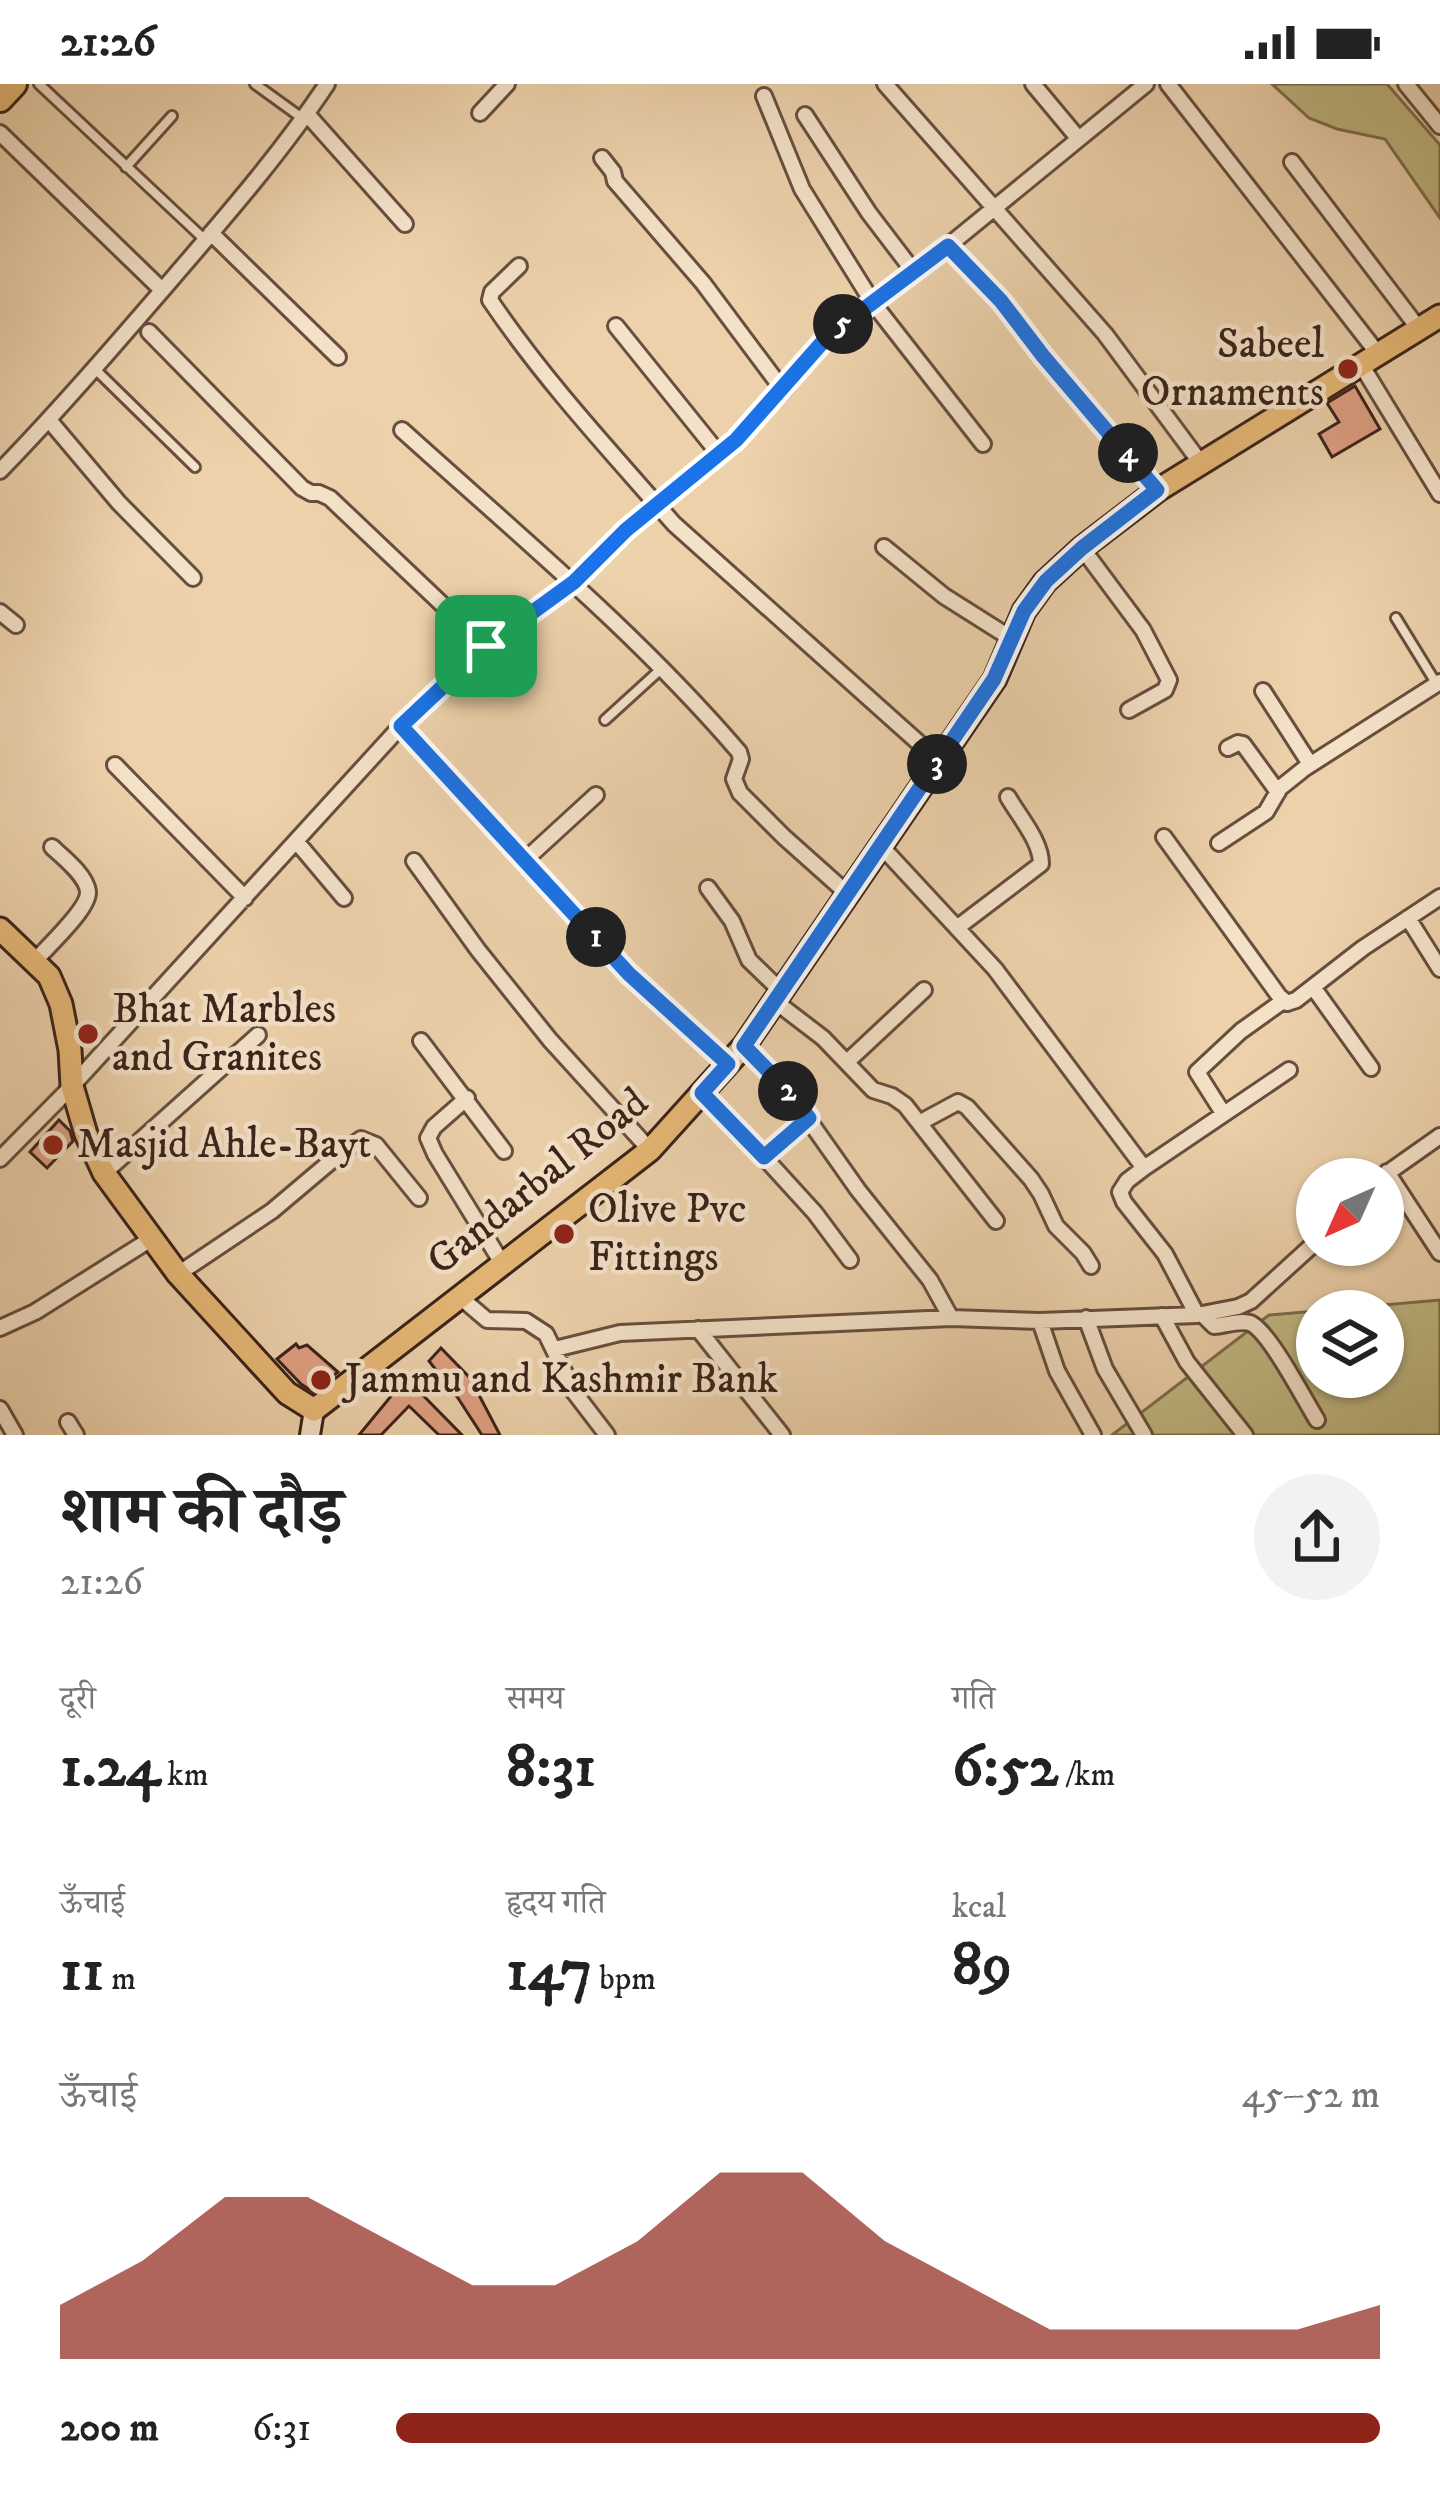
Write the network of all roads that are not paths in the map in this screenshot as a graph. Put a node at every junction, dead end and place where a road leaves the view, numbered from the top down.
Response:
1 (14, 84) edge
2 (39, 84) edge
3 (255, 84) edge
4 (327, 84) edge
5 (507, 84) edge
6 (885, 84) edge
7 (1033, 84) edge
8 (1146, 84) edge
9 (1168, 84) edge
10 (1406, 84) edge
11 (764, 96) dead end
12 (0, 99) edge
13 (480, 113) dead end
14 (805, 115) dead end
15 (172, 116) dead end
16 (305, 117) junction
17 (1440, 126) edge
18 (0, 133) edge
19 (1078, 138) junction
20 (602, 158) dead end
21 (1292, 161) dead end
22 (126, 167) junction
23 (997, 208) junction
24 (406, 224) dead end
25 (208, 237) junction
26 (948, 246) junction
27 (519, 266) dead end
28 (914, 272) junction
29 (162, 290) junction
30 (873, 303) junction
31 (1434, 321) edge
32 (616, 326) dead end
33 (149, 332) dead end
34 (338, 357) dead end
35 (1371, 360) junction
36 (94, 368) junction
37 (782, 390) junction
38 (49, 420) junction
39 (402, 430) dead end
40 (983, 444) dead end
41 (719, 454) junction
42 (1200, 462) junction
43 (195, 467) dead end
44 (0, 471) edge
45 (1157, 490) junction
46 (1440, 494) edge
47 (656, 504) junction
48 (884, 547) dead end
49 (1082, 548) junction
50 (193, 578) dead end
51 (574, 582) junction
52 (0, 612) edge
53 (1396, 618) dead end
54 (16, 625) dead end
55 (1012, 639) junction
56 (486, 646) junction
57 (661, 669) junction
58 (1438, 683) edge
59 (1263, 691) dead end
60 (1130, 710) dead end
61 (605, 720) dead end
62 (401, 726) junction
63 (1228, 748) dead end
64 (939, 761) junction
65 (1310, 764) junction
66 (115, 765) dead end
67 (1278, 793) junction
68 (596, 795) dead end
69 (1008, 797) dead end
70 (1165, 837) dead end
71 (296, 841) junction
72 (1219, 843) dead end
73 (52, 847) dead end
74 (881, 847) junction
75 (414, 861) dead end
76 (524, 861) junction
77 (708, 888) dead end
78 (849, 895) junction
79 (1440, 897) edge
80 (245, 898) junction
81 (344, 898) dead end
82 (1408, 917) junction
83 (958, 927) junction
84 (0, 928) edge
85 (34, 962) junction
86 (1440, 969) edge
87 (1313, 986) junction
88 (925, 991) dead end
89 (779, 997) junction
90 (1283, 1001) junction
91 (258, 1035) dead end
92 (421, 1041) dead end
93 (744, 1046) junction
94 (847, 1062) junction
95 (728, 1064) junction
96 (1371, 1068) dead end
97 (1288, 1070) dead end
98 (72, 1086) junction
99 (702, 1093) junction
100 (467, 1098) junction
101 (1223, 1113) junction
102 (809, 1118) junction
103 (921, 1122) junction
104 (1440, 1136) edge
105 (650, 1150) junction
106 (504, 1151) dead end
107 (764, 1157) junction
108 (0, 1159) edge
109 (1404, 1161) edge
110 (1144, 1168) junction
111 (104, 1172) junction
112 (419, 1198) dead end
113 (1404, 1204) edge
114 (997, 1221) dead end
115 (151, 1239) junction
116 (1440, 1253) edge
117 (850, 1259) dead end
118 (1296, 1260) edge
119 (502, 1263) junction
120 (1091, 1266) dead end
121 (178, 1274) junction
122 (460, 1297) junction
123 (1200, 1314) junction
124 (1162, 1316) junction
125 (951, 1318) junction
126 (1086, 1318) junction
127 (1040, 1321) junction
128 (0, 1328) edge
129 (698, 1329) junction
130 (554, 1348) junction
131 (0, 1409) edge
132 (314, 1410) junction
133 (1317, 1420) dead end
134 (15, 1435) edge
135 (310, 1435) edge
136 (608, 1435) edge
137 (782, 1435) edge
138 (1094, 1435) edge
139 (1144, 1435) edge
140 (1245, 1435) edge

1 - 12 highway
2 - 22 lane
3 - 16 lane
4 - 16 street
5 - 13 street
6 - 23 street
7 - 19 street
8 - 19 street
9 - 35 street
10 - 17 street
11 - 30 street
14 - 28 street
15 - 22 lane
16 - 24 street
16 - 25 street
18 - 29 street
19 - 23 street
20 - 37 street
21 - 31 street
22 - 25 lane
23 - 26 street
23 - 42 street
25 - 29 street
25 - 34 street
26 - 28 street
26 - 45 street
27 - 47 street
28 - 30 street
29 - 36 street
30 - 37 street
30 - 40 street
31 - 35 main road, Gandarbal Road
32 - 41 street
33 - 56 street
35 - 42 main road, Gandarbal Road
35 - 46 street
36 - 38 street
36 - 43 lane
37 - 41 street
38 - 44 street
38 - 50 street
39 - 51 street
41 - 47 street
42 - 45 main road, Gandarbal Road
45 - 49 main road, Gandarbal Road
47 - 51 street
47 - 64 street
48 - 55 street
49 - 55 main road, Gandarbal Road
49 - 60 street
51 - 56 street
51 - 57 street
52 - 54 street
53 - 58 lane
55 - 64 main road, Gandarbal Road
56 - 62 street
57 - 61 lane
57 - 78 street
58 - 65 street
59 - 65 street
62 - 71 street
62 - 76 street
63 - 67 street
64 - 74 main road, Gandarbal Road
65 - 67 street
66 - 80 street
67 - 72 street
68 - 76 street
69 - 83 street
70 - 90 street
71 - 80 street
71 - 81 street
73 - 85 street
74 - 78 main road, Gandarbal Road
74 - 83 street
75 - 105 street
76 - 95 street
77 - 89 street
78 - 89 main road, Gandarbal Road
79 - 82 street
80 - 98 street
82 - 86 street
82 - 87 street
83 - 110 street
84 - 85 main road
85 - 98 main road
87 - 90 street
87 - 96 street
88 - 94 street
89 - 93 main road, Gandarbal Road
89 - 94 street
90 - 101 street
91 - 111 street
92 - 100 street
93 - 95 main road, Gandarbal Road
93 - 102 street
94 - 103 street
95 - 99 main road, Gandarbal Road
97 - 101 street
98 - 108 street
98 - 111 main road
99 - 105 main road, Gandarbal Road
99 - 107 street
100 - 106 street
100 - 119 street
101 - 110 street
102 - 107 street
102 - 125 street
103 - 114 street
103 - 120 street
104 - 109 street
105 - 119 main road, Gandarbal Road
107 - 117 street
110 - 123 street
111 - 115 main road
112 - 121 street
113 - 116 street
115 - 121 main road
115 - 128 street
118 - 123 street
119 - 122 main road, Gandarbal Road
121 - 132 main road
122 - 130 street
122 - 132 main road, Gandarbal Road
123 - 124 street
123 - 133 street
124 - 126 street
124 - 140 street
125 - 127 street
125 - 129 street
126 - 127 street
126 - 139 street
127 - 138 street
129 - 130 street
129 - 137 street
130 - 136 street
131 - 134 street
132 - 135 street

